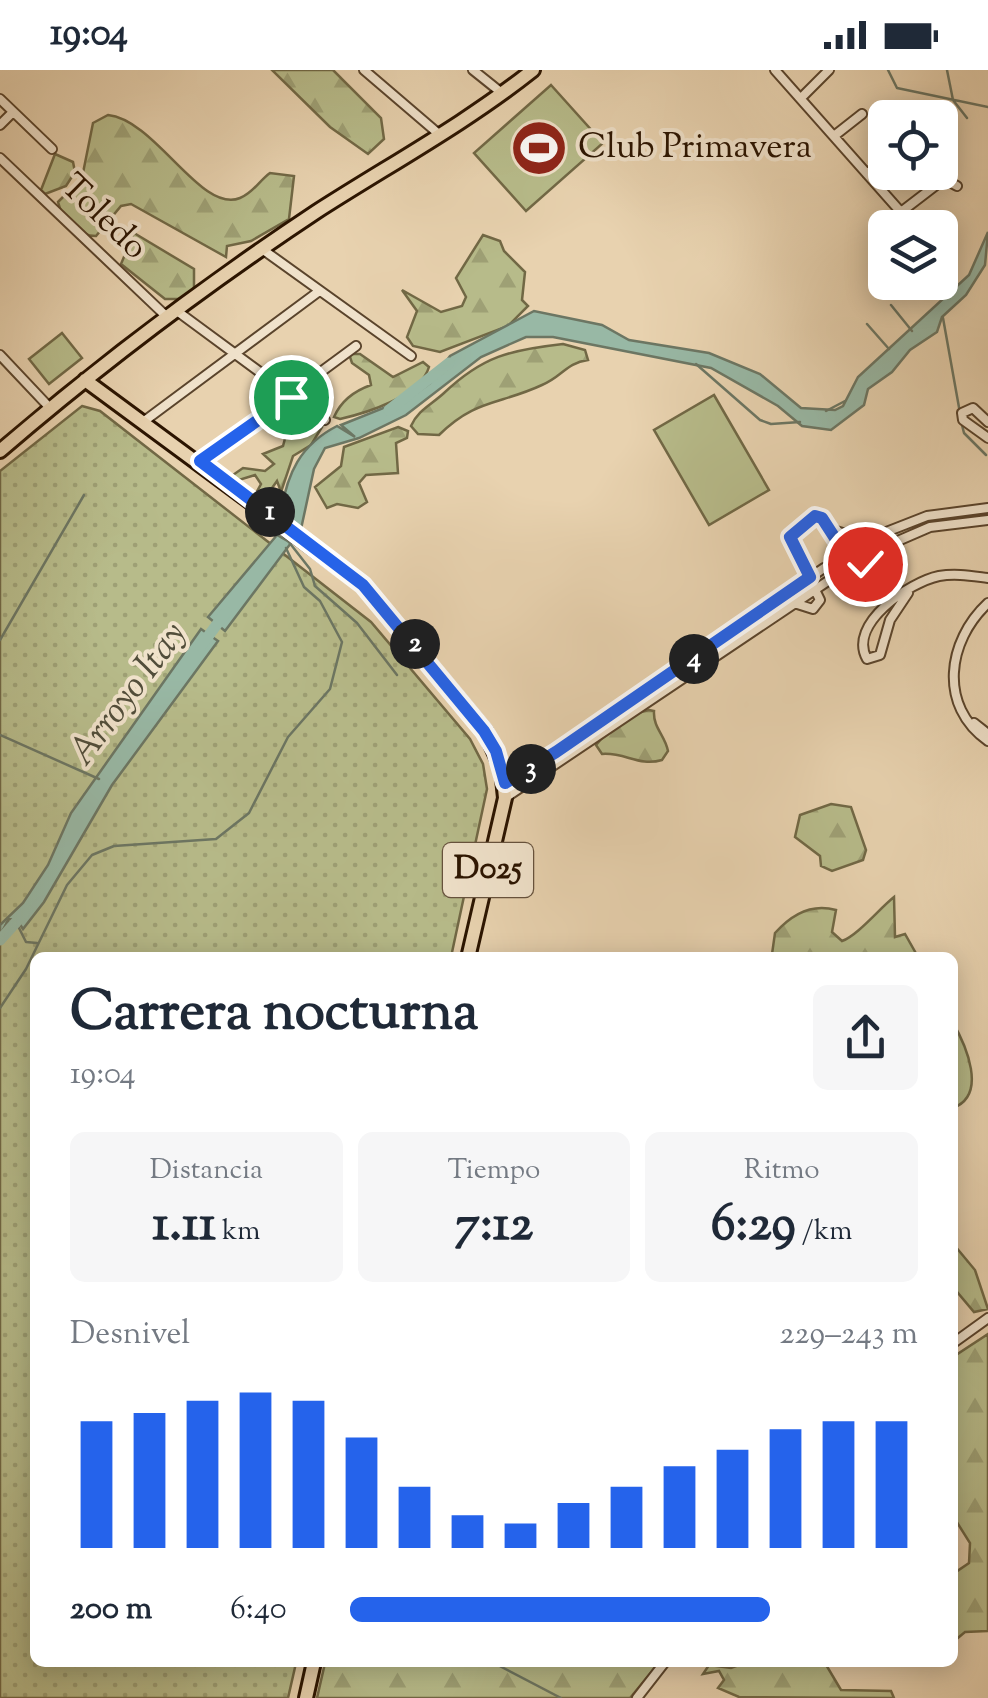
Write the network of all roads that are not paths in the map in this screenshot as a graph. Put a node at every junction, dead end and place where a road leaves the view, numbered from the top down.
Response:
1 (364, 70) edge
2 (472, 70) edge
3 (533, 70) edge
4 (775, 70) edge
5 (828, 70) edge
6 (502, 94) junction
7 (801, 98) junction
8 (0, 99) edge
9 (13, 112) junction
10 (862, 114) dead end
11 (0, 125) edge
12 (441, 136) junction
13 (834, 136) junction
14 (52, 149) dead end
15 (0, 158) edge
16 (867, 174) joint
17 (929, 190) edge
18 (900, 210) edge
19 (904, 210) edge
20 (262, 249) junction
21 (318, 292) junction
22 (172, 314) junction
23 (356, 346) dead end
24 (232, 354) junction
25 (0, 355) edge
26 (411, 356) dead end
27 (86, 380) junction
28 (291, 397) junction
29 (50, 408) junction
30 (325, 420) dead end
31 (143, 422) junction
32 (988, 422) edge
33 (988, 438) edge
34 (0, 451) edge
35 (200, 461) junction
36 (988, 508) edge
37 (988, 520) edge
38 (833, 530) junction
39 (861, 541) junction
40 (847, 551) junction
41 (870, 552) junction
42 (855, 566) junction
43 (810, 577) junction
44 (988, 581) edge
45 (817, 588) junction
46 (908, 593) junction
47 (785, 594) junction
48 (792, 603) junction
49 (988, 604) edge
50 (695, 663) junction
51 (988, 738) edge
52 (505, 783) junction
53 (505, 798) junction
54 (469, 952) edge
55 (988, 1318) edge
56 (958, 1340) edge
57 (313, 1667) edge
58 (661, 1667) edge
59 (306, 1698) edge
60 (637, 1698) edge

1 - 12 street
2 - 6 street
3 - 6 main road
4 - 7 street
5 - 7 street
6 - 12 main road
7 - 13 street
8 - 9 street
9 - 11 street
9 - 14 street
10 - 13 street
12 - 20 main road
13 - 16 street
15 - 22 street, Toledo
16 - 18 street
17 - 19 street
20 - 21 street
20 - 22 main road
21 - 24 street
21 - 26 street
22 - 24 street, Toledo
22 - 27 main road
23 - 28 street
24 - 28 street, Toledo
24 - 31 street
25 - 29 street
27 - 29 main road
27 - 31 main road, D025
28 - 30 street, Toledo
28 - 35 street
29 - 34 main road
31 - 35 main road, D025
32 - 33 street
35 - 52 main road, D025
36 - 39 street
37 - 41 street
38 - 39 street
38 - 40 street
38 - 43 street
39 - 40 street
39 - 41 street
40 - 42 street
40 - 43 street
41 - 42 street
42 - 45 street
43 - 45 street
43 - 47 street
44 - 46 street
45 - 48 street
45 - 48 street
46 - 46 street
47 - 48 street
47 - 50 street
48 - 50 street
49 - 51 street
50 - 52 street
50 - 53 street
52 - 53 main road, D025
53 - 54 main road, D025
55 - 56 street
57 - 59 main road
58 - 60 street

